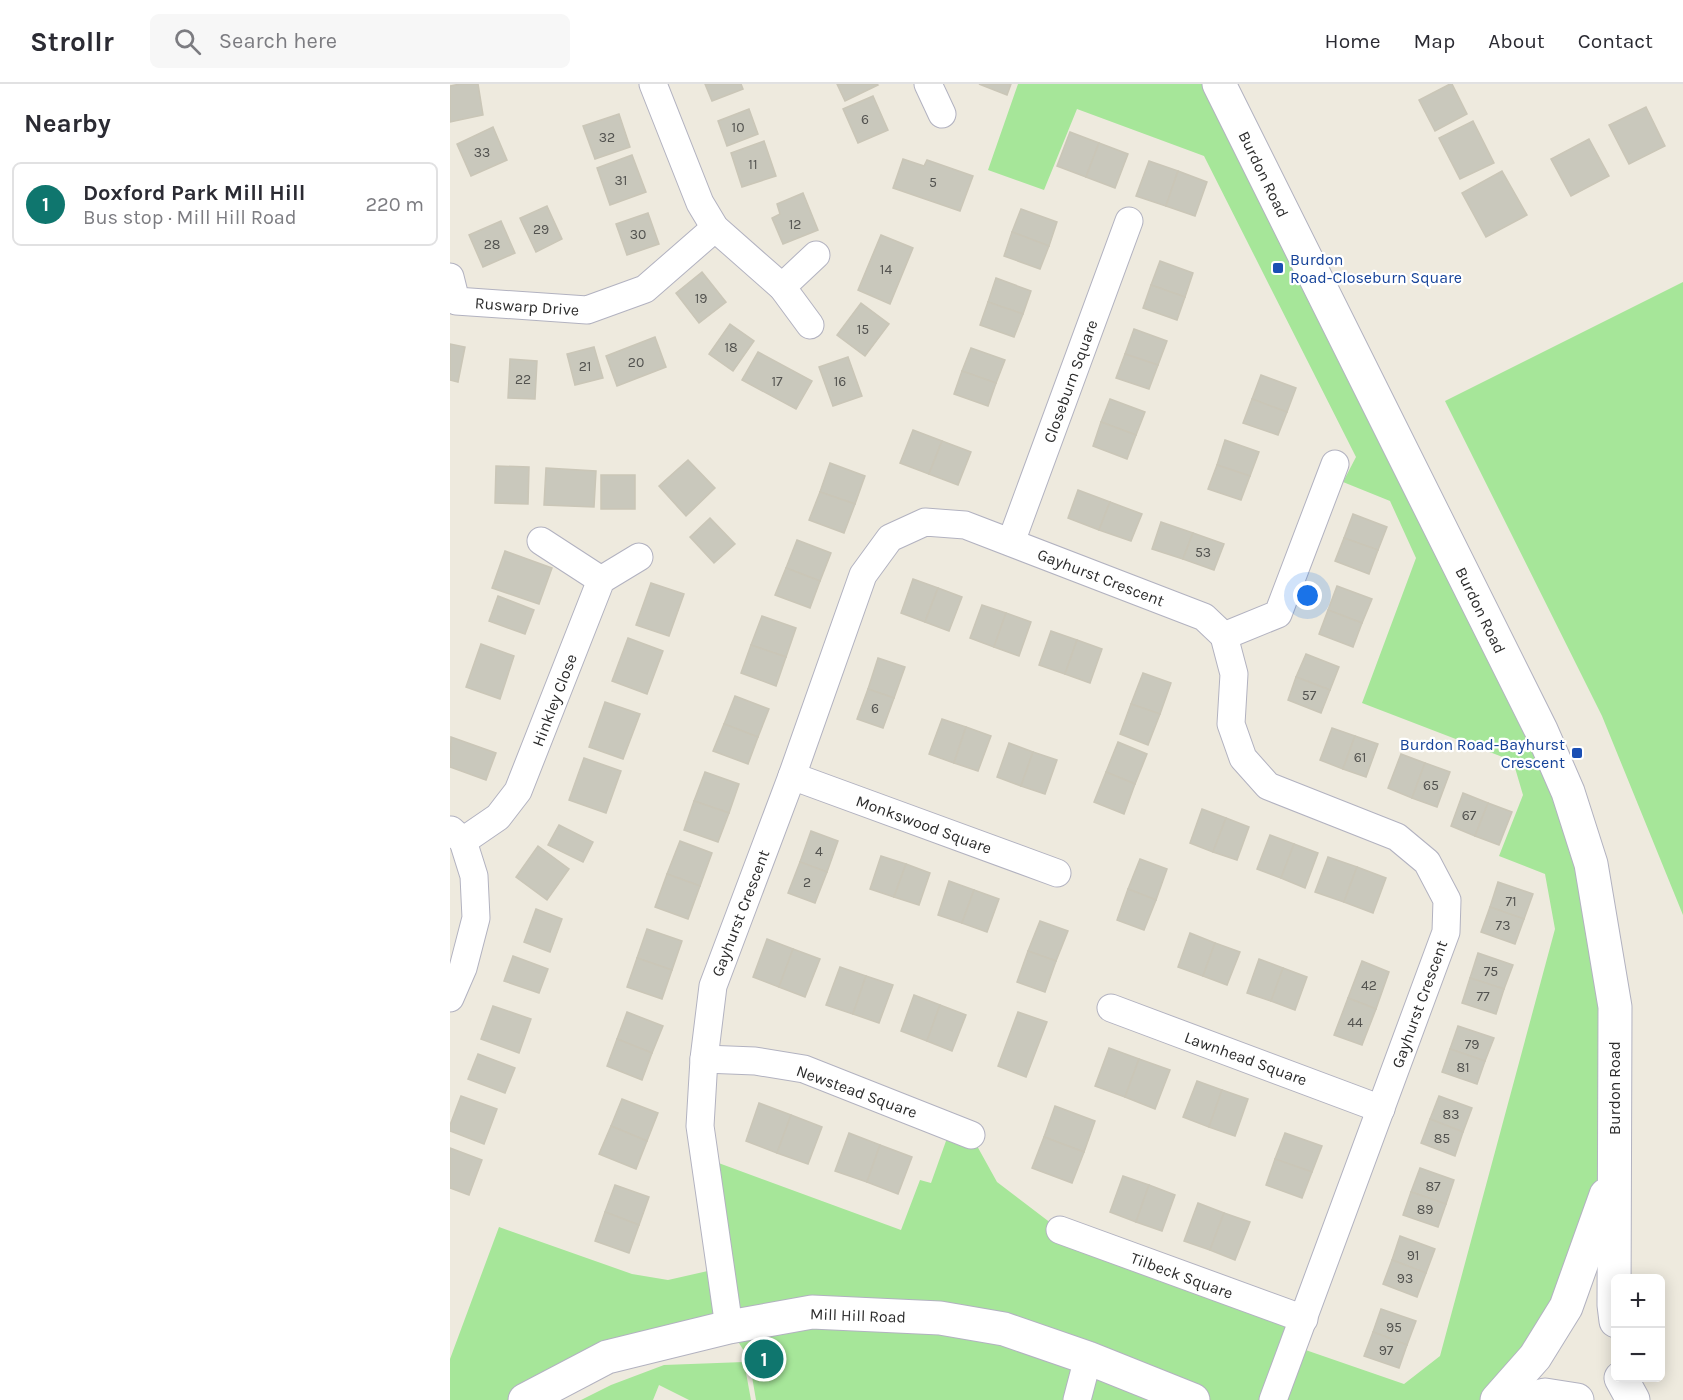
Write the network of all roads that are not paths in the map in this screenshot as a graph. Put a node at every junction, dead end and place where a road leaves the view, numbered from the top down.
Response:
1 (653, 84) edge
2 (928, 84) edge
3 (1219, 84) edge
4 (942, 114) dead end
5 (1129, 221) dead end
6 (715, 228) junction
7 (816, 255) dead end
8 (782, 287) junction
9 (452, 294) edge
10 (810, 325) dead end
11 (1335, 464) dead end
12 (542, 541) dead end
13 (1011, 542) junction
14 (639, 557) dead end
15 (601, 580) junction
16 (1224, 636) junction
17 (792, 776) junction
18 (456, 835) edge
19 (1057, 873) dead end
20 (450, 998) edge
21 (1111, 1008) dead end
22 (704, 1059) junction
23 (1381, 1109) junction
24 (971, 1135) dead end
25 (1614, 1171) junction
26 (1060, 1230) dead end
27 (1614, 1274) edge
28 (1304, 1319) junction
29 (729, 1327) junction
30 (1088, 1358) junction
31 (1624, 1382) edge
32 (525, 1400) edge
33 (1077, 1400) edge
34 (1193, 1400) edge
35 (1273, 1400) edge
36 (1497, 1400) edge
37 (1525, 1400) edge
38 (1576, 1400) edge
39 (1633, 1400) edge

1 - 6 street
2 - 4 street
3 - 25 main road, Burdon Road
5 - 13 street, Closeburn Square
6 - 8 street
6 - 9 street, Ruswarp Drive
7 - 8 street
8 - 10 street
11 - 16 street
12 - 15 street
13 - 16 street, Gayhurst Crescent
13 - 17 street, Gayhurst Crescent
14 - 15 street
15 - 18 street, Hinkley Close
16 - 23 street, Gayhurst Crescent
17 - 19 street, Monkswood Square
17 - 22 street, Gayhurst Crescent
18 - 20 street
21 - 23 street, Lawnhead Square
22 - 24 street, Newstead Square
22 - 29 street, Gayhurst Crescent
23 - 28 street, Gayhurst Crescent
25 - 27 main road, Burdon Road
25 - 36 main road, Burdon Road
26 - 28 street, Tilbeck Square
28 - 35 street, Gayhurst Crescent
29 - 30 main road, Mill Hill Road
29 - 32 main road, Mill Hill Road
30 - 33 street
30 - 34 main road, Mill Hill Road
31 - 39 main road
37 - 38 main road

